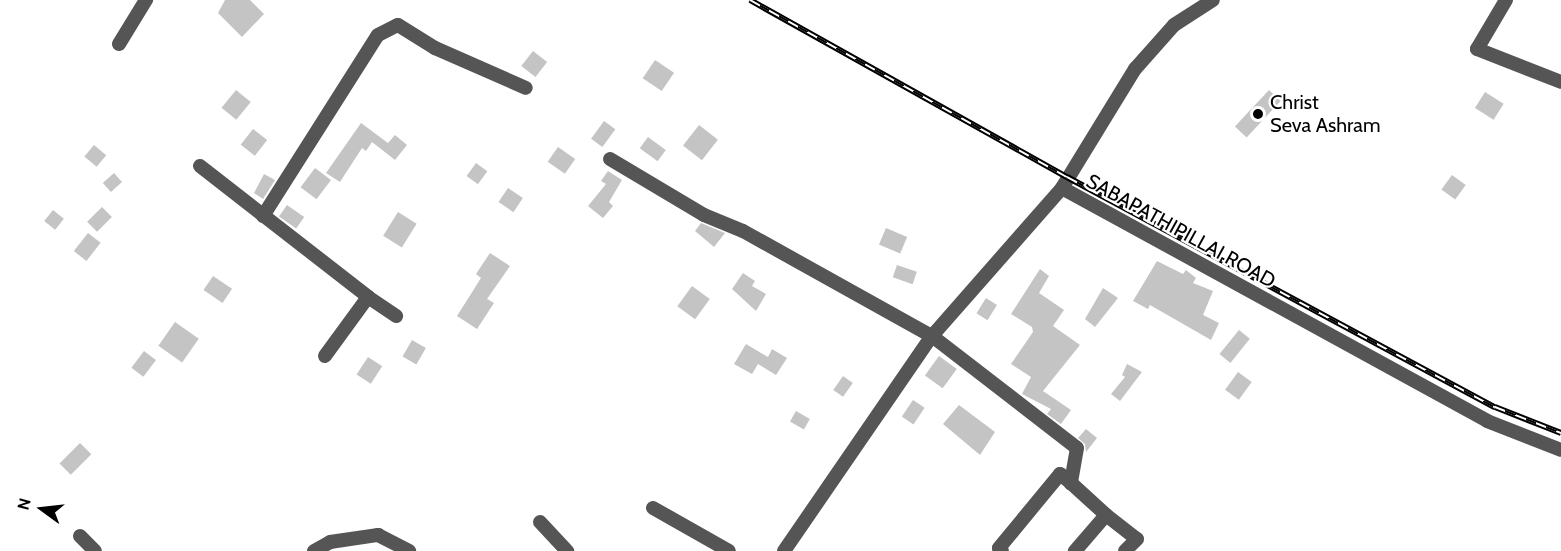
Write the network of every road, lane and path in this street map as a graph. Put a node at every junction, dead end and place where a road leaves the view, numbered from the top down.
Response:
1 (146, 0) edge
2 (1213, 0) edge
3 (1506, 0) edge
4 (119, 44) dead end
5 (1561, 82) edge
6 (526, 88) dead end
7 (610, 159) dead end
8 (200, 166) dead end
9 (1062, 188) junction
10 (263, 216) junction
11 (368, 297) junction
12 (396, 316) dead end
13 (932, 336) junction
14 (325, 356) dead end
15 (1561, 450) edge
16 (1071, 483) junction
17 (653, 508) dead end
18 (1106, 515) junction
19 (540, 522) dead end
20 (80, 536) dead end
21 (999, 550) edge
22 (95, 551) edge
23 (314, 551) edge
24 (409, 551) edge
25 (567, 551) edge
26 (729, 551) edge
27 (784, 551) edge
28 (1075, 551) edge
29 (1125, 551) edge

1 - 4 street
2 - 9 street
3 - 5 street
6 - 10 street
7 - 13 street
8 - 10 street
9 - 13 street, SABAPATHIPILLAI ROAD
9 - 15 street, SABAPATHIPILLAI ROAD
10 - 11 street
11 - 12 street
11 - 14 street
13 - 16 street
13 - 27 street, SABAPATHIPILLAI ROAD
16 - 18 street
16 - 21 street
17 - 26 street
18 - 28 street
18 - 29 street
19 - 25 street
20 - 22 street
23 - 24 street

